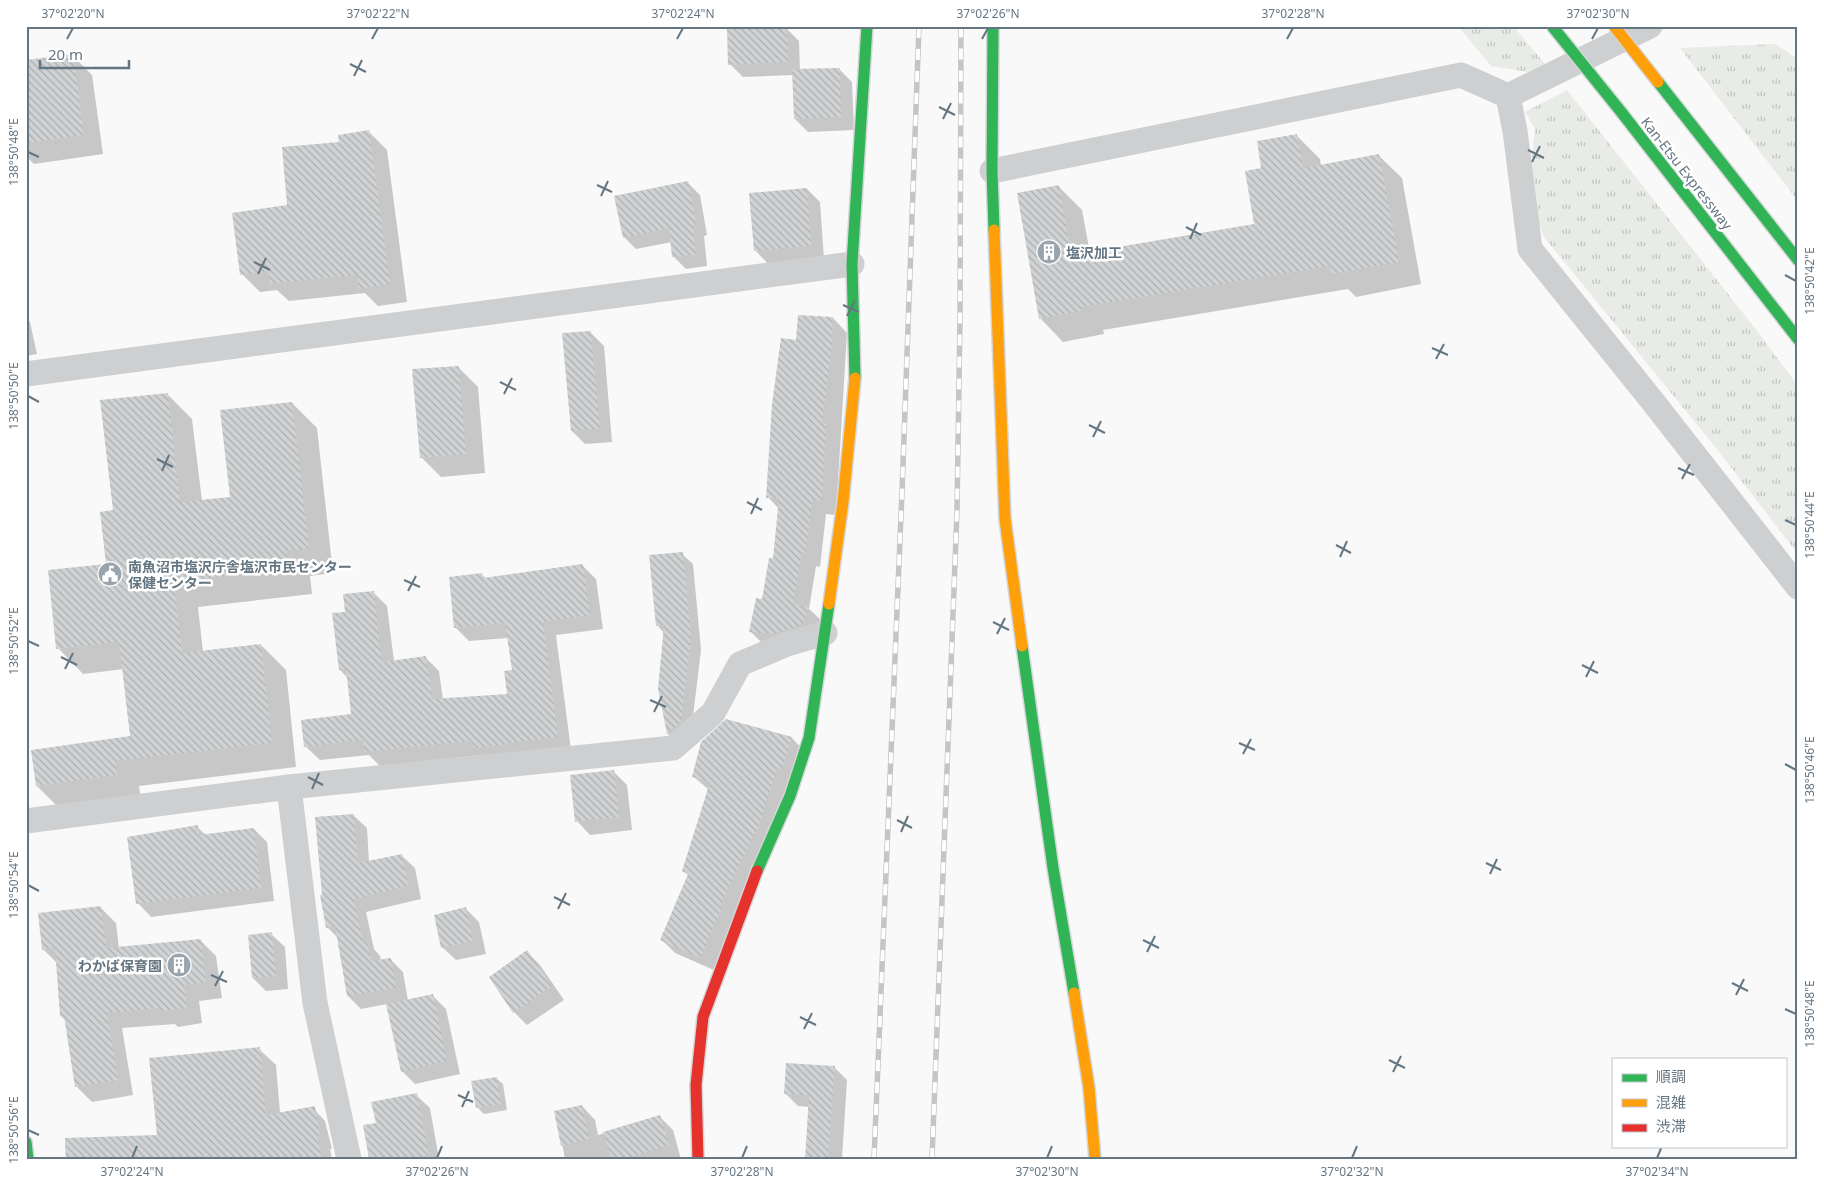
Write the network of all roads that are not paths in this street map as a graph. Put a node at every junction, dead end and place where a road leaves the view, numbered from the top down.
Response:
1 (867, 26) edge
2 (993, 26) edge
3 (1552, 26) edge
4 (1614, 26) edge
5 (1650, 26) edge
6 (1508, 96) junction
7 (992, 171) junction
8 (1798, 260) edge
9 (852, 264) junction
10 (1798, 339) edge
11 (26, 374) edge
12 (1798, 587) edge
13 (825, 633) junction
14 (290, 787) junction
15 (26, 822) edge
16 (26, 1142) edge
17 (28, 1159) edge
18 (349, 1159) edge
19 (698, 1159) edge
20 (1095, 1159) edge

1 - 9 main road
2 - 7 main road
3 - 10 main road, Kan-Etsu Expressway, bridge
4 - 8 main road, bridge
5 - 6 street
6 - 7 street
6 - 12 street
7 - 20 main road
9 - 11 street
9 - 13 main road
13 - 14 street
13 - 19 main road
14 - 15 street
14 - 18 street
16 - 17 main road

